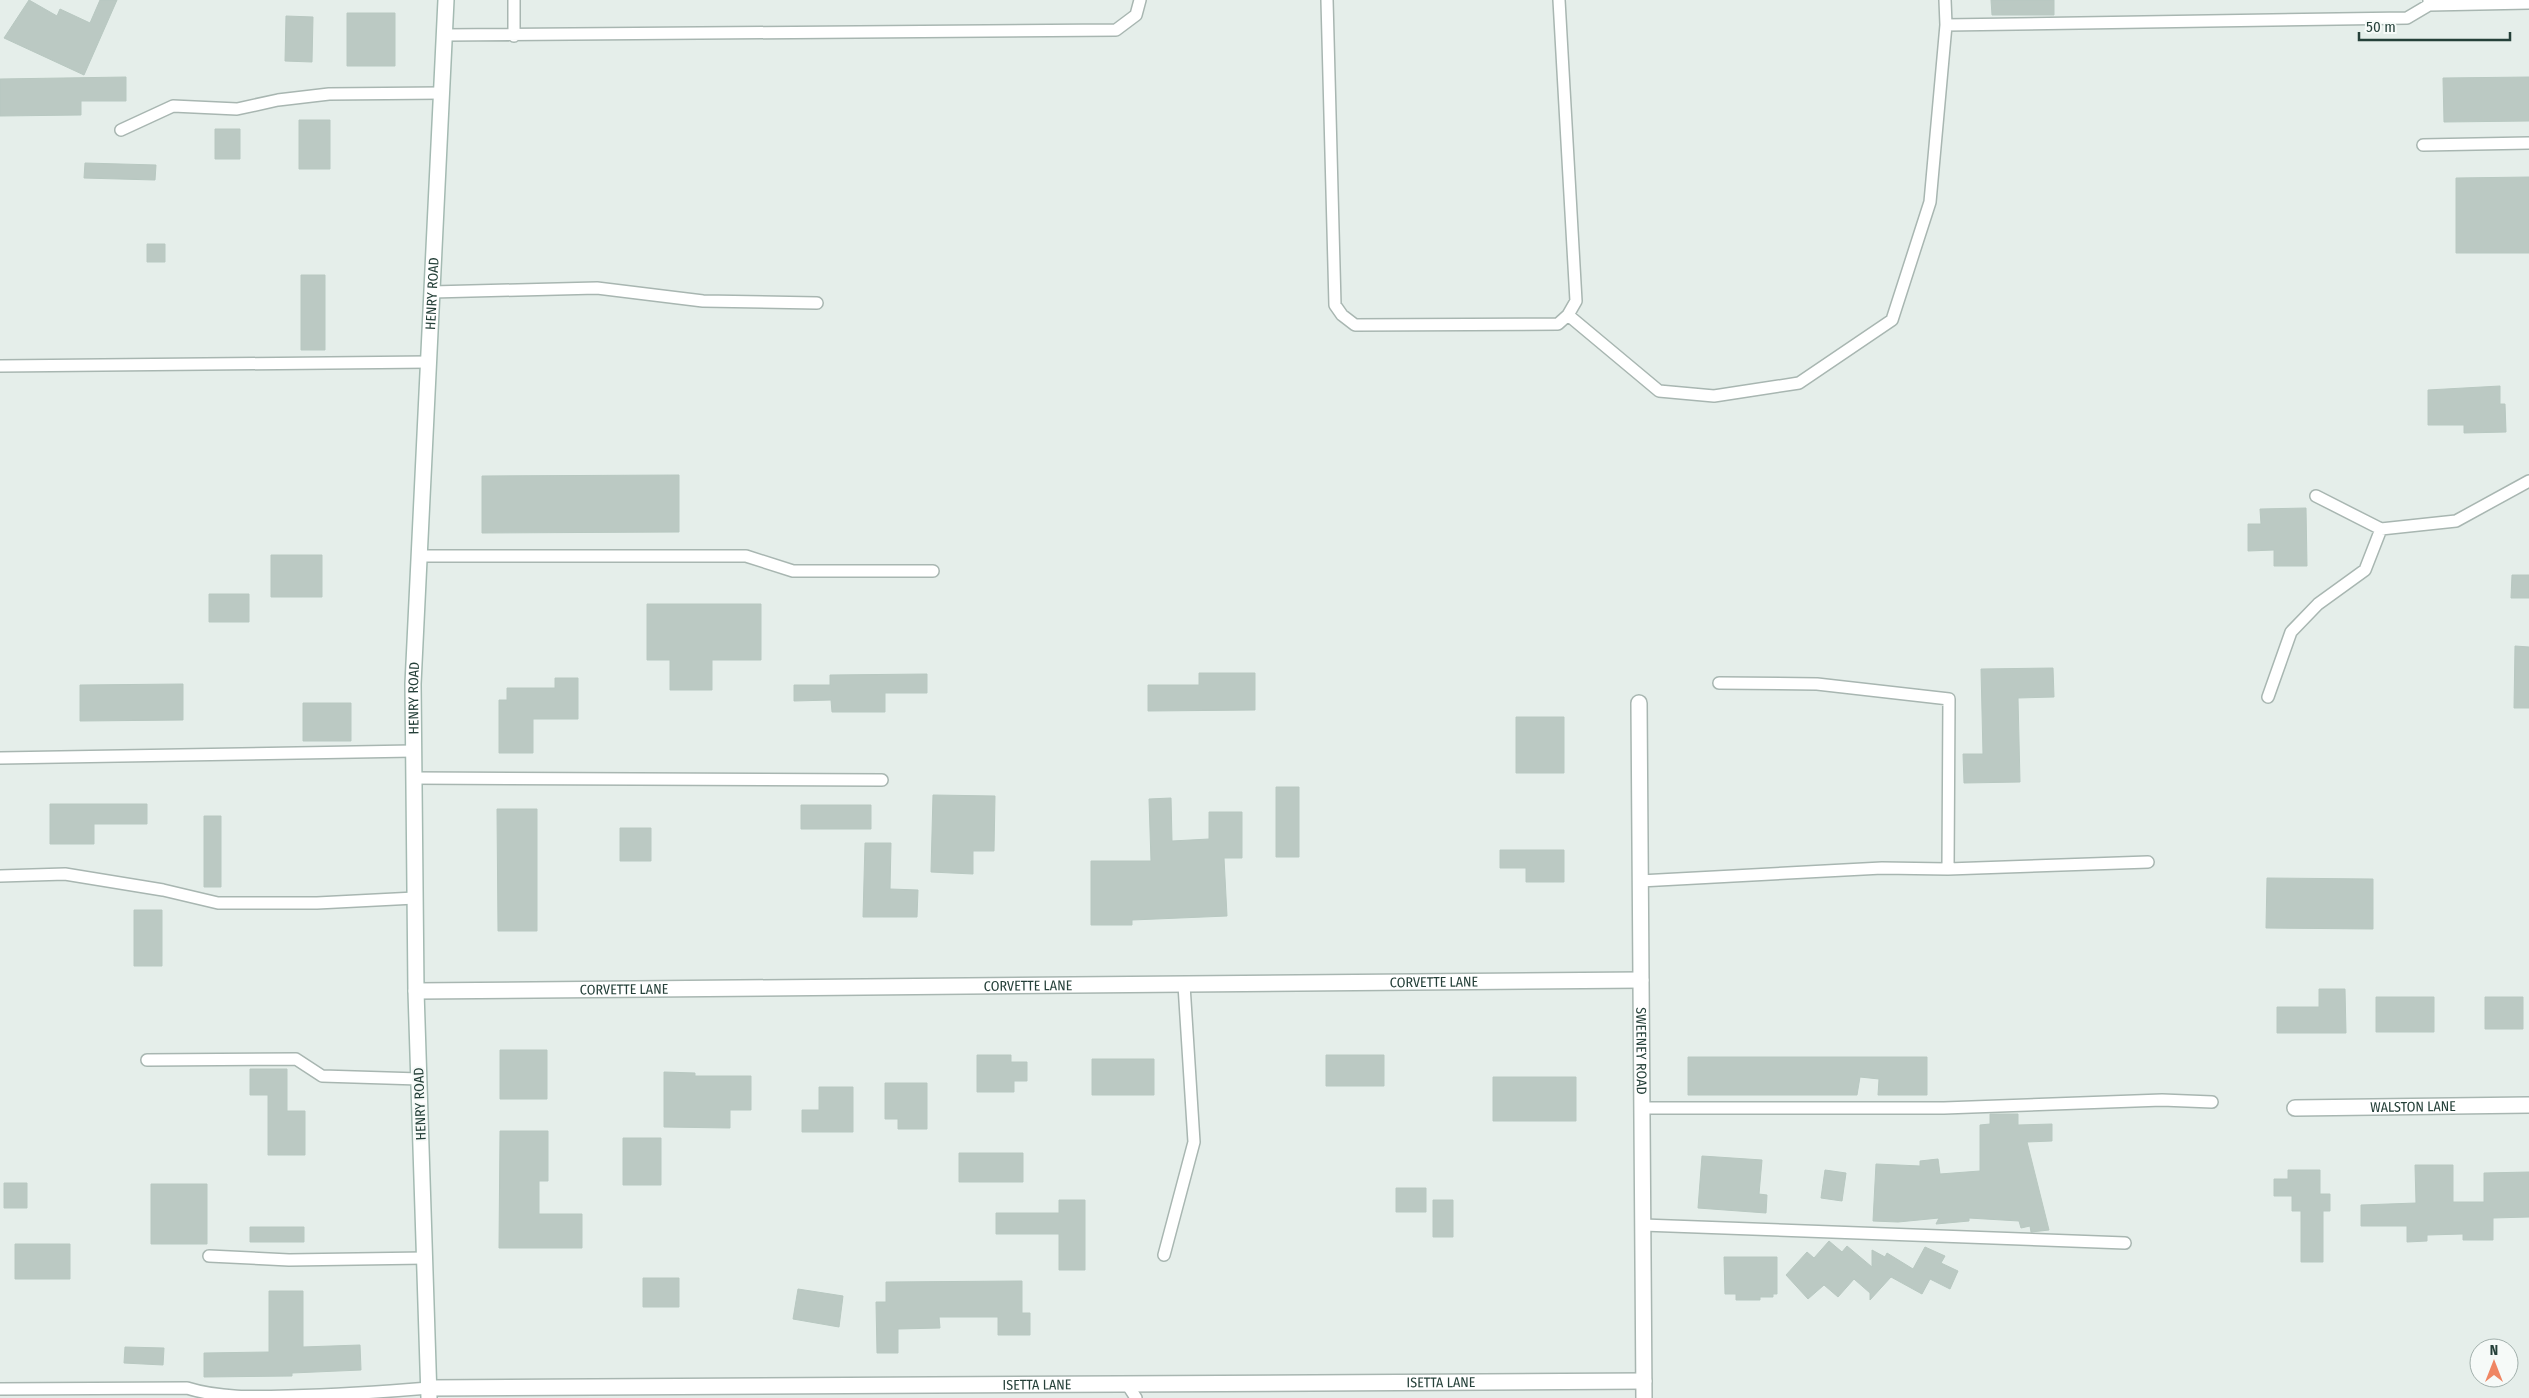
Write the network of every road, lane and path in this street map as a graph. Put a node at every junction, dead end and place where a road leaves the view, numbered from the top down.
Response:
1 (446, 0) edge
2 (514, 0) edge
3 (1140, 0) edge
4 (1327, 0) edge
5 (1559, 0) edge
6 (1946, 0) edge
7 (2429, 3) edge
8 (2529, 3) edge
9 (1946, 25) junction
10 (445, 36) junction
11 (514, 36) junction
12 (442, 93) junction
13 (122, 130) dead end
14 (2529, 142) edge
15 (2423, 145) dead end
16 (432, 292) junction
17 (817, 304) dead end
18 (1568, 315) junction
19 (429, 362) junction
20 (0, 366) edge
21 (2529, 481) edge
22 (2316, 496) dead end
23 (2381, 529) junction
24 (420, 556) junction
25 (933, 571) dead end
26 (1719, 683) dead end
27 (2268, 697) dead end
28 (1639, 703) dead end
29 (413, 751) junction
30 (0, 758) edge
31 (413, 778) junction
32 (882, 780) dead end
33 (2148, 862) dead end
34 (1948, 870) junction
35 (0, 876) edge
36 (1640, 880) junction
37 (415, 898) junction
38 (1641, 980) junction
39 (1184, 985) junction
40 (416, 991) junction
41 (147, 1060) dead end
42 (419, 1079) junction
43 (2212, 1102) dead end
44 (2529, 1105) edge
45 (1642, 1108) junction
46 (2295, 1108) dead end
47 (1643, 1225) junction
48 (2126, 1243) dead end
49 (1164, 1255) dead end
50 (208, 1256) dead end
51 (425, 1258) junction
52 (1644, 1381) junction
53 (1127, 1384) junction
54 (0, 1389) edge
55 (429, 1393) edge
56 (1136, 1398) edge
57 (1644, 1398) edge

1 - 10 street, HENRY ROAD
2 - 11 lane
3 - 11 lane
4 - 18 lane
5 - 18 lane
6 - 9 lane
7 - 8 lane
7 - 9 lane
9 - 18 lane
10 - 11 lane
10 - 12 street, HENRY ROAD
12 - 13 lane
12 - 16 street, HENRY ROAD
14 - 15 lane
16 - 17 lane
16 - 19 street, HENRY ROAD
19 - 20 lane
19 - 24 street, HENRY ROAD
21 - 23 lane
22 - 23 lane
23 - 27 lane
24 - 25 lane
24 - 29 street, HENRY ROAD
26 - 34 lane
28 - 36 street, SWEENEY ROAD
29 - 30 lane
29 - 31 street, HENRY ROAD
31 - 32 lane
31 - 37 street, HENRY ROAD
33 - 34 lane
34 - 36 lane
35 - 37 lane
36 - 38 street, SWEENEY ROAD
37 - 40 street, HENRY ROAD
38 - 39 street, CORVETTE LANE
38 - 45 street, SWEENEY ROAD
39 - 40 street, CORVETTE LANE
39 - 49 lane
40 - 42 street, HENRY ROAD
41 - 42 lane
42 - 51 street, HENRY ROAD
43 - 45 lane
44 - 46 street, WALSTON LANE
45 - 47 street, SWEENEY ROAD
47 - 48 lane
47 - 52 street, SWEENEY ROAD
50 - 51 lane
51 - 55 street, HENRY ROAD
52 - 53 street, ISETTA LANE
52 - 57 street, SWEENEY ROAD
53 - 55 street, ISETTA LANE
53 - 56 lane
54 - 55 lane

